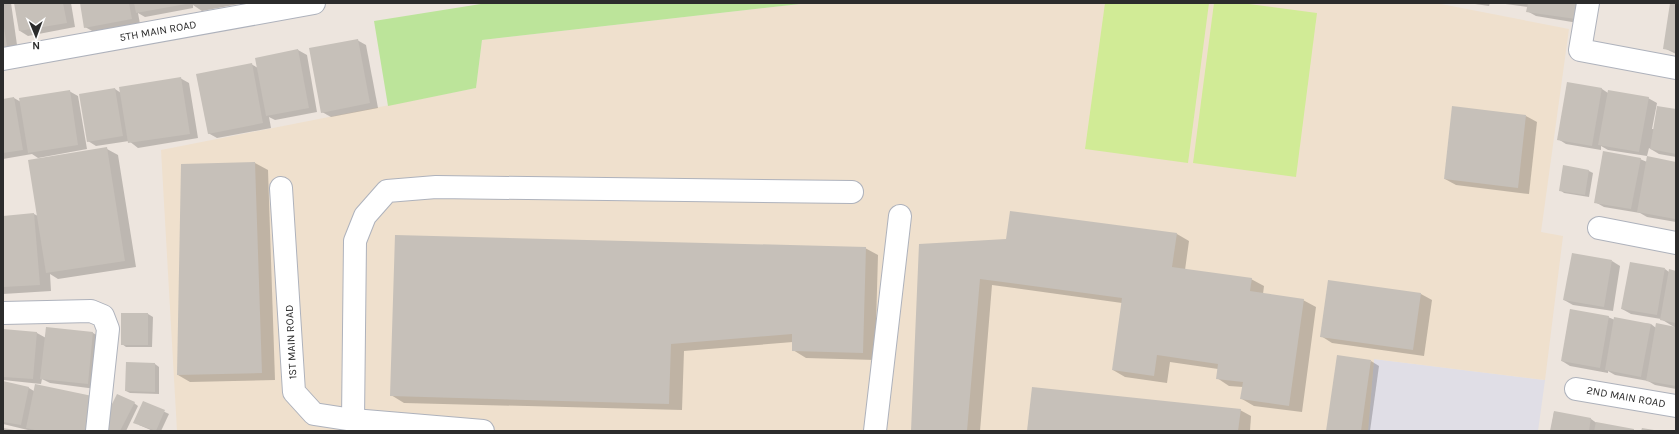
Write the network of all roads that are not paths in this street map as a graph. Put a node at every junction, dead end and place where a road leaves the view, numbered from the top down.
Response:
1 (314, 3) edge
2 (1588, 3) edge
3 (3, 59) edge
4 (1676, 68) edge
5 (281, 188) dead end
6 (852, 192) dead end
7 (900, 216) dead end
8 (1599, 228) dead end
9 (1676, 243) edge
10 (3, 313) edge
11 (1576, 389) dead end
12 (1676, 406) edge
13 (352, 420) junction
14 (97, 431) edge
15 (483, 431) edge
16 (875, 431) edge

1 - 3 street, 5TH MAIN ROAD
2 - 4 street
5 - 13 street, 1ST MAIN ROAD
6 - 13 street
7 - 16 street
8 - 9 street
10 - 14 street
11 - 12 street, 2ND MAIN ROAD
13 - 15 street, 1ST MAIN ROAD

